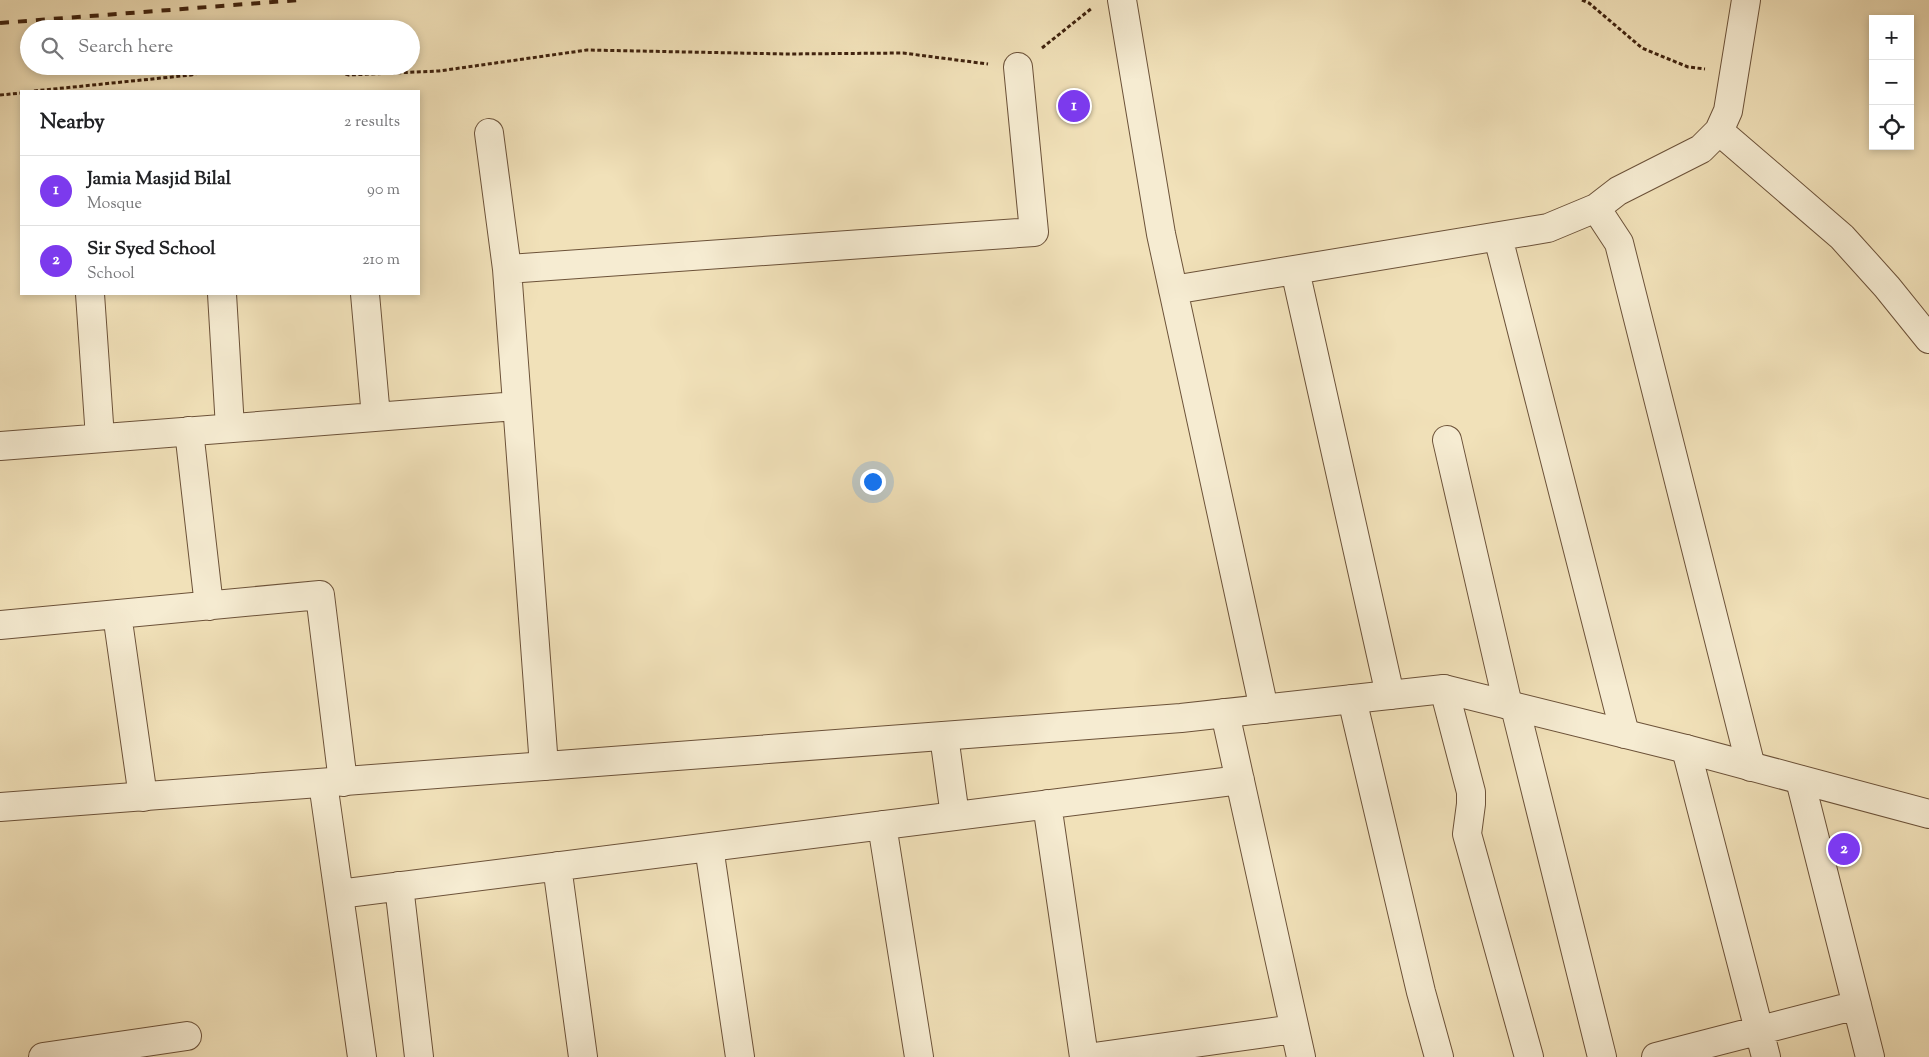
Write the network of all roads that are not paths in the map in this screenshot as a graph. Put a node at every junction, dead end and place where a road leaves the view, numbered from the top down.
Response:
1 (1122, 0) edge
2 (1746, 0) edge
3 (1018, 67) road end
4 (1719, 131) junction
5 (489, 133) dead end
6 (1596, 208) junction
7 (1498, 237) junction
8 (508, 269) junction
9 (1295, 270) junction
10 (1173, 290) junction
11 (90, 295) edge
12 (222, 295) edge
13 (365, 295) edge
14 (1929, 339) edge
15 (517, 406) junction
16 (376, 417) junction
17 (230, 428) junction
18 (189, 431) junction
19 (100, 438) junction
20 (1447, 440) dead end
21 (0, 446) edge
22 (209, 606) junction
23 (117, 614) junction
24 (0, 625) edge
25 (1444, 689) junction
26 (1390, 695) junction
27 (1352, 699) junction
28 (1512, 706) junction
29 (1264, 709) junction
30 (1225, 713) junction
31 (1625, 734) junction
32 (944, 736) junction
33 (1686, 749) junction
34 (544, 766) junction
35 (1751, 767) junction
36 (1240, 780) junction
37 (1800, 780) junction
38 (333, 782) junction
39 (142, 797) junction
40 (1047, 804) junction
41 (0, 807) edge
42 (1929, 814) edge
43 (954, 816) junction
44 (882, 825) junction
45 (709, 847) junction
46 (557, 866) junction
47 (399, 886) junction
48 (339, 894) junction
49 (1857, 1005) junction
50 (1294, 1029) junction
51 (1759, 1030) junction
52 (187, 1036) dead end
53 (1109, 1056) edge
54 (42, 1057) edge
55 (362, 1057) edge
56 (419, 1057) edge
57 (583, 1057) edge
58 (740, 1057) edge
59 (919, 1057) edge
60 (1084, 1057) edge
61 (1301, 1057) edge
62 (1439, 1057) edge
63 (1529, 1057) edge
64 (1602, 1057) edge
65 (1656, 1057) edge
66 (1766, 1057) edge
67 (1870, 1057) edge

1 - 10 street
2 - 4 street
3 - 8 street
4 - 6 street
4 - 14 street
5 - 8 street
6 - 7 street
6 - 35 street
7 - 9 street
7 - 31 street
8 - 15 street
9 - 10 street
9 - 26 street
10 - 29 street
11 - 19 street
12 - 17 street
13 - 16 street
15 - 16 street
15 - 34 street
16 - 17 street
17 - 18 street
18 - 19 street
18 - 22 street
19 - 21 street
20 - 28 street
22 - 23 street
22 - 38 street
23 - 24 street
23 - 39 street
25 - 26 street
25 - 28 street
25 - 63 street
26 - 27 street
27 - 29 street
27 - 62 street
28 - 31 street
28 - 64 street
29 - 30 street
30 - 32 street
30 - 36 street
31 - 33 street
32 - 34 street
32 - 43 street
33 - 35 street
33 - 51 street
34 - 38 street
35 - 37 street
36 - 40 street
36 - 50 street
37 - 42 street
37 - 49 street
38 - 39 street
38 - 48 street
39 - 41 street
40 - 43 street
40 - 60 street
43 - 44 street
44 - 45 street
44 - 59 street
45 - 46 street
45 - 58 street
46 - 47 street
46 - 57 street
47 - 48 street
47 - 56 street
48 - 55 street
49 - 51 street
49 - 67 street
50 - 53 street
50 - 61 street
51 - 65 street
51 - 66 street
52 - 54 street

